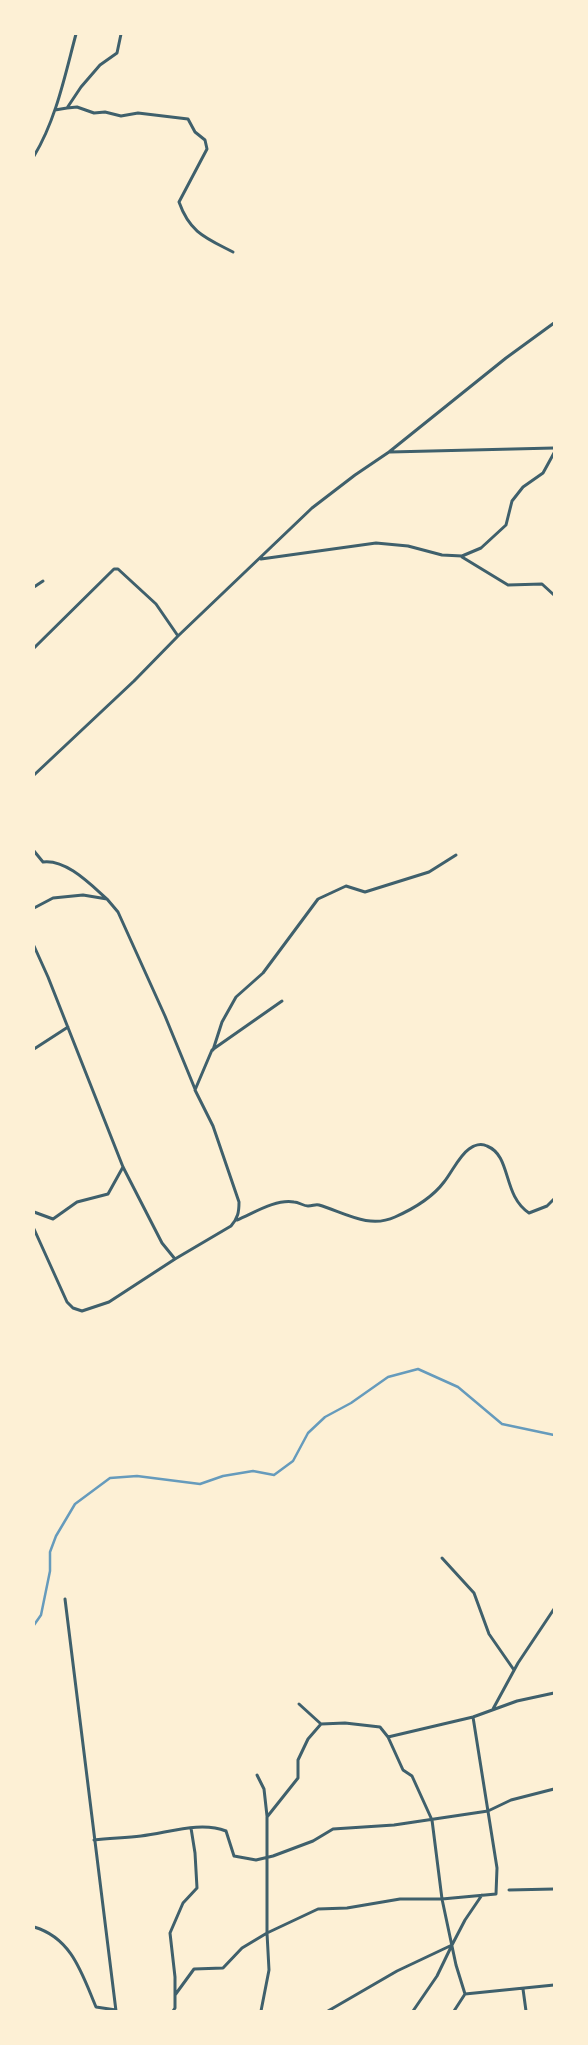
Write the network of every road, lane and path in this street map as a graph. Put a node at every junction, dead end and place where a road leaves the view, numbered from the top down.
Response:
1 (76, 34) edge
2 (121, 34) edge
3 (67, 108) junction
4 (54, 110) junction
5 (34, 156) edge
6 (233, 252) dead end
7 (554, 323) edge
8 (554, 448) edge
9 (389, 452) junction
10 (554, 453) edge
11 (462, 556) junction
12 (260, 560) junction
13 (43, 581) dead end
14 (34, 587) edge
15 (554, 595) edge
16 (178, 636) junction
17 (34, 648) edge
18 (34, 775) edge
19 (34, 851) edge
20 (456, 855) dead end
21 (107, 899) junction
22 (34, 908) edge
23 (34, 946) edge
24 (282, 1001) dead end
25 (68, 1027) junction
26 (34, 1049) edge
27 (212, 1050) junction
28 (195, 1090) junction
29 (123, 1166) junction
30 (554, 1199) edge
31 (34, 1212) edge
32 (236, 1220) junction
33 (34, 1229) edge
34 (175, 1259) junction
35 (442, 1558) dead end
36 (65, 1599) dead end
37 (554, 1609) edge
38 (514, 1670) junction
39 (554, 1693) edge
40 (299, 1704) dead end
41 (493, 1710) junction
42 (473, 1717) junction
43 (321, 1724) junction
44 (388, 1737) junction
45 (257, 1775) dead end
46 (554, 1789) edge
47 (488, 1811) junction
48 (267, 1817) junction
49 (432, 1820) junction
50 (191, 1828) junction
51 (94, 1840) junction
52 (267, 1857) junction
53 (509, 1890) dead end
54 (554, 1890) edge
55 (482, 1895) junction
56 (442, 1899) junction
57 (34, 1927) edge
58 (267, 1933) junction
59 (452, 1945) junction
60 (554, 1985) edge
61 (523, 1989) junction
62 (465, 1994) junction
63 (175, 1995) junction
64 (116, 2011) edge
65 (173, 2011) edge
66 (261, 2011) edge
67 (328, 2011) edge
68 (414, 2011) edge
69 (454, 2011) edge
70 (526, 2011) edge

1 - 4 street
2 - 3 street
3 - 4 street
3 - 6 street
4 - 5 street
7 - 9 street
8 - 9 street
9 - 12 street
10 - 11 street
11 - 12 street
11 - 15 street
12 - 16 street
13 - 14 street
16 - 17 street
16 - 18 street
19 - 21 street
20 - 27 street
21 - 22 street
21 - 28 street
23 - 25 street
24 - 27 street
25 - 26 street
25 - 29 street
27 - 28 street
28 - 32 street
29 - 31 street
29 - 34 street
30 - 32 street
32 - 34 street
33 - 34 street
35 - 38 street
36 - 51 street
37 - 38 street
38 - 41 street
39 - 41 street
40 - 43 street
41 - 42 street
42 - 44 street
42 - 47 street
43 - 44 street
43 - 48 street
44 - 49 street
45 - 48 street
46 - 47 street
47 - 49 street
47 - 55 street
48 - 52 street
49 - 52 street
49 - 56 street
50 - 51 street
50 - 52 street
50 - 63 street
51 - 64 street
52 - 58 street
53 - 54 street
55 - 56 street
55 - 59 street
56 - 58 street
56 - 59 street
57 - 64 street
58 - 63 street
58 - 66 street
59 - 62 street
59 - 67 street
59 - 68 street
60 - 61 street
61 - 62 street
61 - 70 street
62 - 69 street
63 - 65 street

